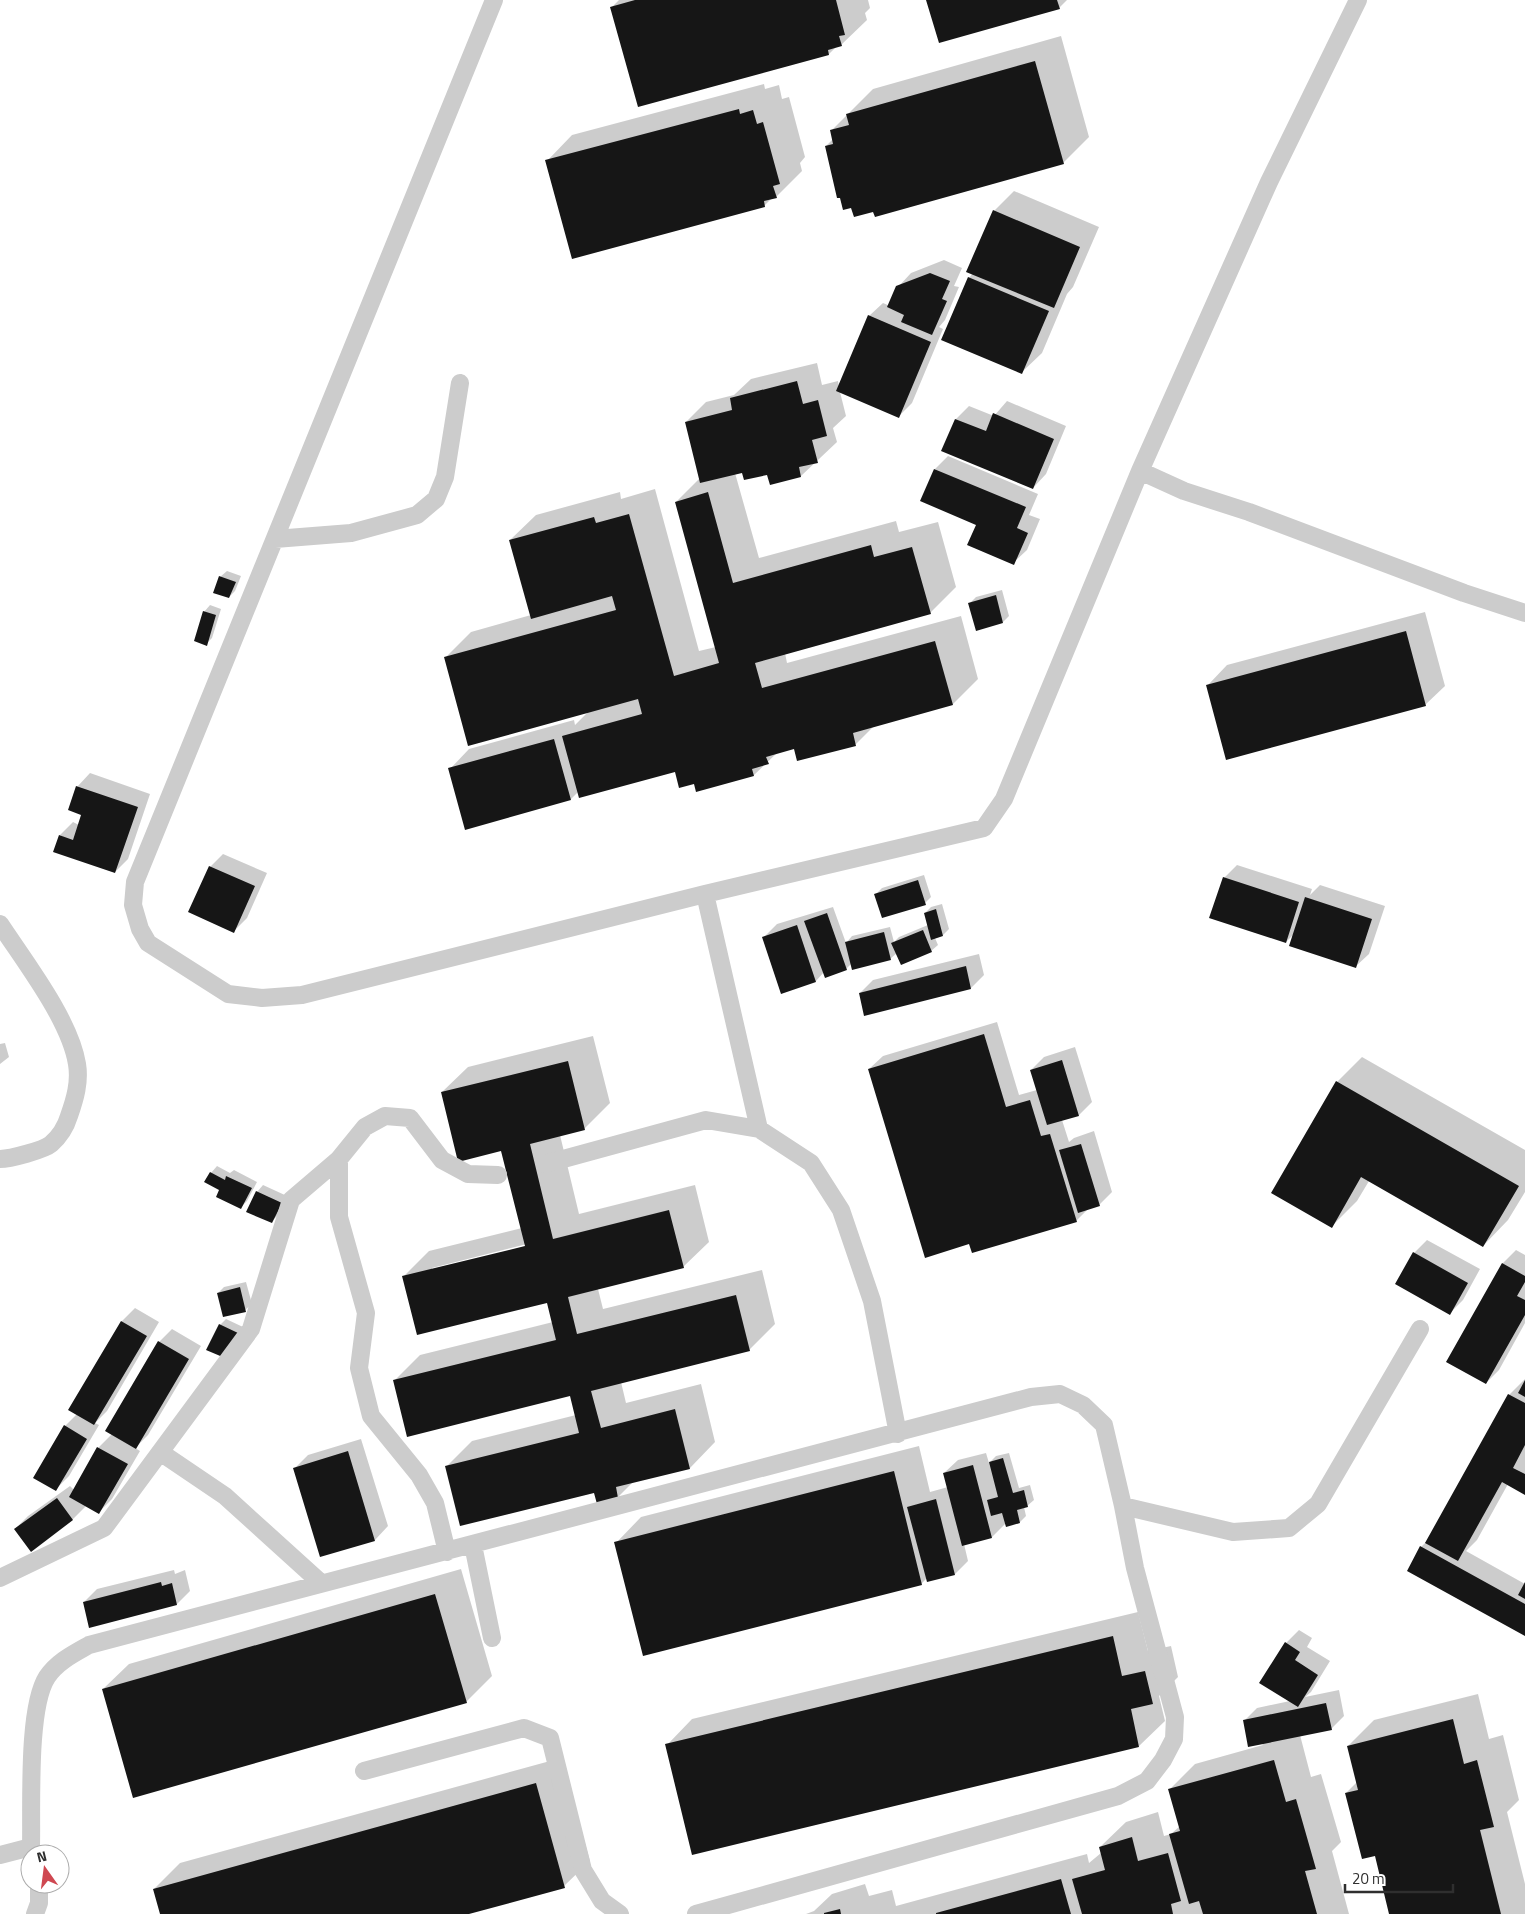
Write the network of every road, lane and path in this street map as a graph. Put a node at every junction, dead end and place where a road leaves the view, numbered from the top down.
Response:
1 (494, 0) edge
2 (1358, 0) edge
3 (460, 384) dead end
4 (1140, 471) junction
5 (274, 539) junction
6 (1525, 613) edge
7 (705, 894) junction
8 (0, 924) edge
9 (759, 1129) junction
10 (0, 1159) edge
11 (339, 1159) junction
12 (545, 1164) dead end
13 (498, 1175) dead end
14 (1420, 1329) dead end
15 (898, 1434) junction
16 (160, 1452) junction
17 (1123, 1506) junction
18 (473, 1545) junction
19 (447, 1552) junction
20 (0, 1578) edge
21 (322, 1583) junction
22 (492, 1638) dead end
23 (364, 1771) dead end
24 (32, 1844) edge
25 (20, 1852) edge
26 (0, 1855) edge
27 (40, 1894) edge
28 (35, 1914) edge
29 (620, 1914) edge
30 (696, 1914) edge

1 - 5 lane
2 - 4 lane
3 - 5 lane
4 - 6 lane
4 - 7 lane
5 - 7 lane
7 - 9 lane
8 - 10 lane
9 - 12 lane
9 - 15 lane
11 - 13 lane
11 - 16 lane
11 - 19 lane
14 - 17 lane
15 - 17 lane
15 - 18 lane
16 - 20 lane
16 - 21 lane
17 - 30 lane
18 - 19 lane
18 - 22 lane
19 - 21 lane
21 - 24 lane
23 - 29 lane
25 - 26 lane
27 - 28 lane

